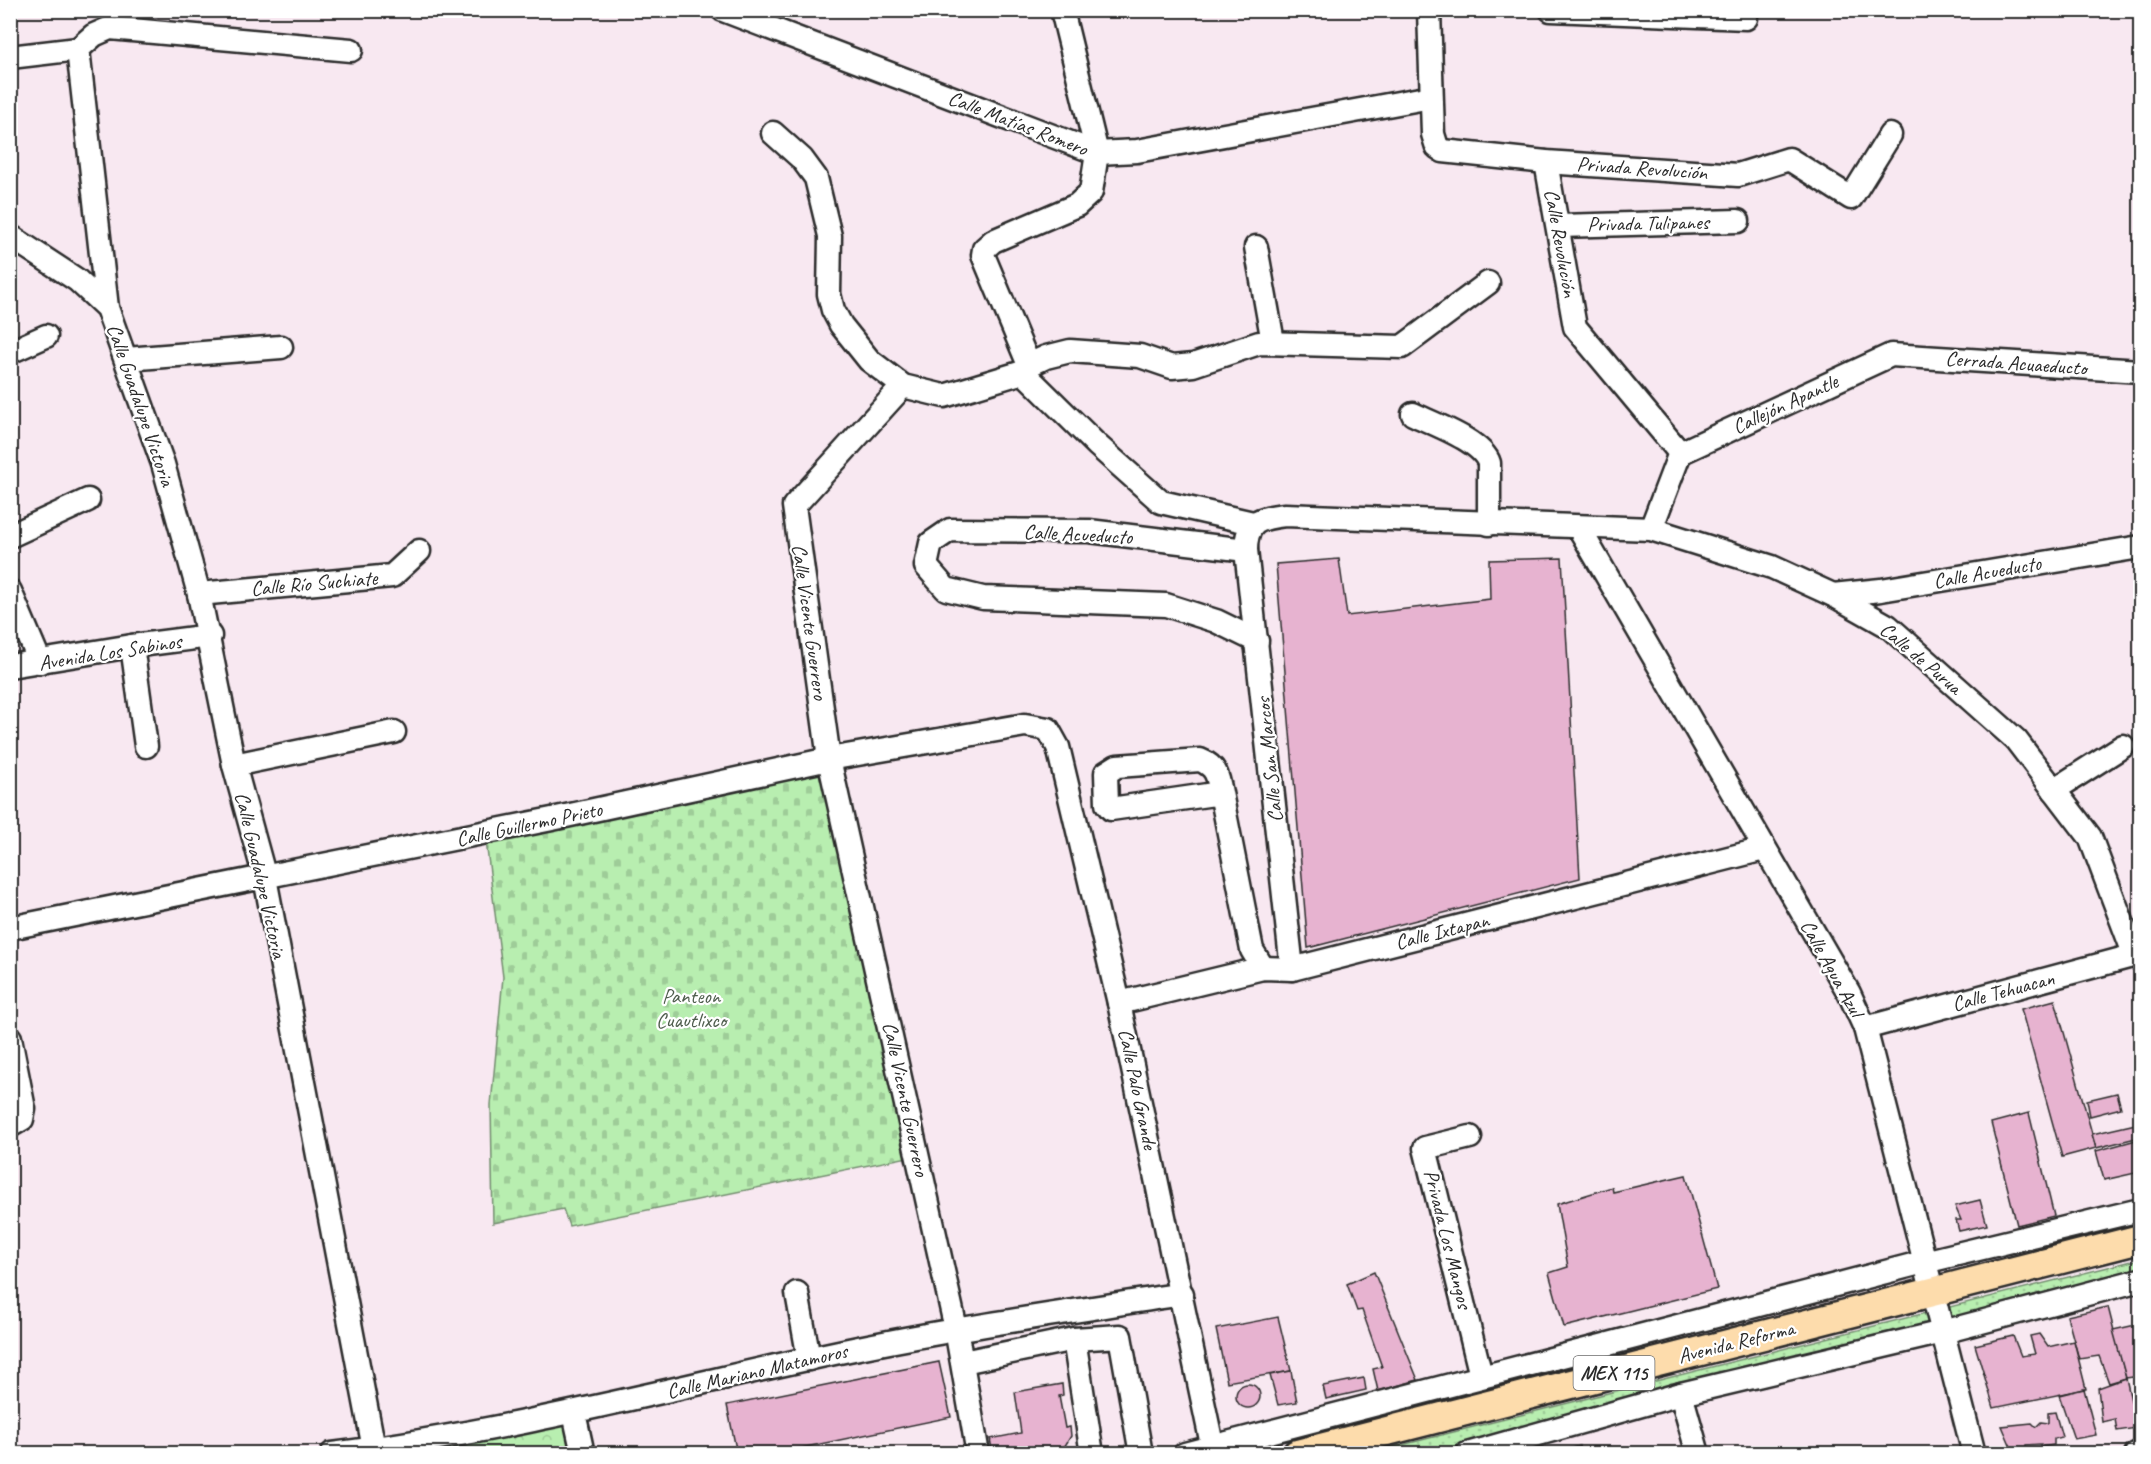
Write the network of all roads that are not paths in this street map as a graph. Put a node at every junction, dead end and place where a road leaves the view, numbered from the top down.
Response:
1 (723, 10) edge
2 (1062, 10) edge
3 (1430, 10) edge
4 (1551, 10) edge
5 (1746, 18) dead end
6 (78, 49) junction
7 (351, 50) dead end
8 (10, 57) edge
9 (1431, 97) junction
10 (773, 133) dead end
11 (1890, 135) dead end
12 (1097, 153) junction
13 (1546, 162) junction
14 (1737, 221) dead end
15 (1559, 226) junction
16 (10, 236) edge
17 (1256, 247) dead end
18 (1488, 283) dead end
19 (106, 308) junction
20 (46, 336) dead end
21 (1273, 342) junction
22 (281, 347) dead end
23 (10, 352) edge
24 (1891, 355) joint
25 (126, 359) junction
26 (1026, 368) junction
27 (2140, 371) edge
28 (903, 386) junction
29 (1413, 414) dead end
30 (1680, 453) junction
31 (88, 500) dead end
32 (1253, 524) junction
33 (1488, 524) junction
34 (1579, 528) junction
35 (1652, 529) junction
36 (10, 536) edge
37 (2140, 547) edge
38 (1246, 550) junction
39 (419, 551) dead end
40 (10, 591) edge
41 (199, 594) junction
42 (1833, 595) junction
43 (210, 636) junction
44 (1257, 640) junction
45 (132, 646) junction
46 (40, 662) junction
47 (10, 666) edge
48 (1048, 729) joint
49 (394, 732) dead end
50 (146, 746) dead end
51 (2123, 746) dead end
52 (829, 759) junction
53 (234, 765) junction
54 (2054, 790) junction
55 (1221, 792) junction
56 (1764, 849) junction
57 (265, 878) junction
58 (10, 928) edge
59 (2138, 955) edge
60 (1263, 968) junction
61 (1292, 969) junction
62 (1119, 1003) junction
63 (1865, 1028) junction
64 (10, 1038) edge
65 (16, 1123) edge
66 (1470, 1137) dead end
67 (2140, 1210) edge
68 (2140, 1239) edge
69 (2140, 1259) edge
70 (1924, 1262) junction
71 (2140, 1280) edge
72 (797, 1293) dead end
73 (1182, 1294) junction
74 (1937, 1311) junction
75 (956, 1329) junction
76 (1074, 1339) junction
77 (809, 1359) junction
78 (963, 1362) junction
79 (1481, 1376) junction
80 (1681, 1394) junction
81 (574, 1413) junction
82 (374, 1451) edge
83 (1214, 1451) edge
84 (2140, 1452) edge
85 (332, 1454) edge
86 (583, 1454) edge
87 (978, 1454) edge
88 (1092, 1454) edge
89 (1141, 1454) edge
90 (1185, 1454) edge
91 (1297, 1454) edge
92 (1366, 1454) edge
93 (1467, 1454) edge
94 (1698, 1454) edge
95 (1974, 1454) edge
96 (2136, 1454) edge

1 - 12 street, Calle Matías Romero
2 - 12 street
3 - 9 street, Calle Revolución
4 - 5 street
6 - 7 street
6 - 8 street
6 - 19 street, Calle Guadalupe Victoria
9 - 12 street, Calle Matías Romero
9 - 13 street, Calle Revolución
10 - 28 street
11 - 13 street, Privada Revolución
12 - 26 street
13 - 15 street, Calle Revolución
14 - 15 street, Privada Tulipanes
15 - 30 street, Calle Revolución
16 - 19 street, Calle Guadalupe Victoria
17 - 21 street
18 - 21 street
19 - 25 street, Calle Guadalupe Victoria
20 - 23 street
21 - 26 street
22 - 25 street
24 - 27 street, Cerrada Acuaeducto
24 - 30 street, Callejón Apantle
25 - 41 street, Calle Guadalupe Victoria
26 - 28 street
26 - 32 street
28 - 52 street, Calle Vicente Guerrero
29 - 33 street
30 - 35 street
31 - 36 street
32 - 33 street
32 - 38 street
33 - 34 street
34 - 35 street, Calle de Purua
34 - 56 street, Calle Agua Azul
35 - 42 street, Calle de Purua
37 - 42 street, Calle Acueducto
38 - 44 street, Calle San Marcos
38 - 44 street, Calle Acueducto
39 - 41 street, Calle Río Suchiate
40 - 46 street
41 - 43 street, Calle Guadalupe Victoria
42 - 54 street, Calle de Purua
43 - 45 street, Avenida Los Sabinos
43 - 53 street, Calle Guadalupe Victoria
44 - 61 street, Calle San Marcos
45 - 46 street, Avenida Los Sabinos
45 - 50 street
46 - 47 street, Avenida Los Sabinos
48 - 52 street, Calle Guillermo Prieto
48 - 62 street, Calle Palo Grande
49 - 53 street
51 - 54 street
52 - 57 street, Calle Guillermo Prieto
52 - 75 street, Calle Vicente Guerrero
53 - 57 street, Calle Guadalupe Victoria
54 - 59 street, Calle de Purua
55 - 55 street
55 - 60 street
56 - 61 street, Calle Ixtapan
56 - 63 street, Calle Agua Azul
57 - 58 street, Calle Guillermo Prieto
57 - 82 street, Calle Guadalupe Victoria
59 - 63 street, Calle Tehuacan
60 - 61 street, Calle Ixtapan
60 - 62 street, Calle Ixtapan
62 - 73 street, Calle Palo Grande
63 - 70 street, Calle Agua Azul
64 - 65 street
66 - 79 street, Privada Los Mangos
67 - 70 street
68 - 74 main road, Avenida Reforma / MEX 115
69 - 74 main road, Avenida Reforma / MEX 115
70 - 74 street, Calle Agua Azul
70 - 79 street
71 - 74 street
72 - 77 street
73 - 75 street, Calle Mariano Matamoros
73 - 83 street, Calle Palo Grande
74 - 80 street
74 - 91 main road, Avenida Reforma / MEX 115
74 - 92 main road, Avenida Reforma / MEX 115
74 - 95 street, Calle Agua Azul
75 - 77 street, Calle Mariano Matamoros
75 - 78 street, Calle Vicente Guerrero
76 - 78 street
76 - 88 street
76 - 89 street
77 - 81 street, Calle Mariano Matamoros
78 - 87 street, Calle Vicente Guerrero
79 - 83 street
80 - 93 street
80 - 94 street
81 - 82 street, Calle Mariano Matamoros
81 - 86 street
82 - 85 street, Calle Mariano Matamoros
83 - 90 street
84 - 96 street

